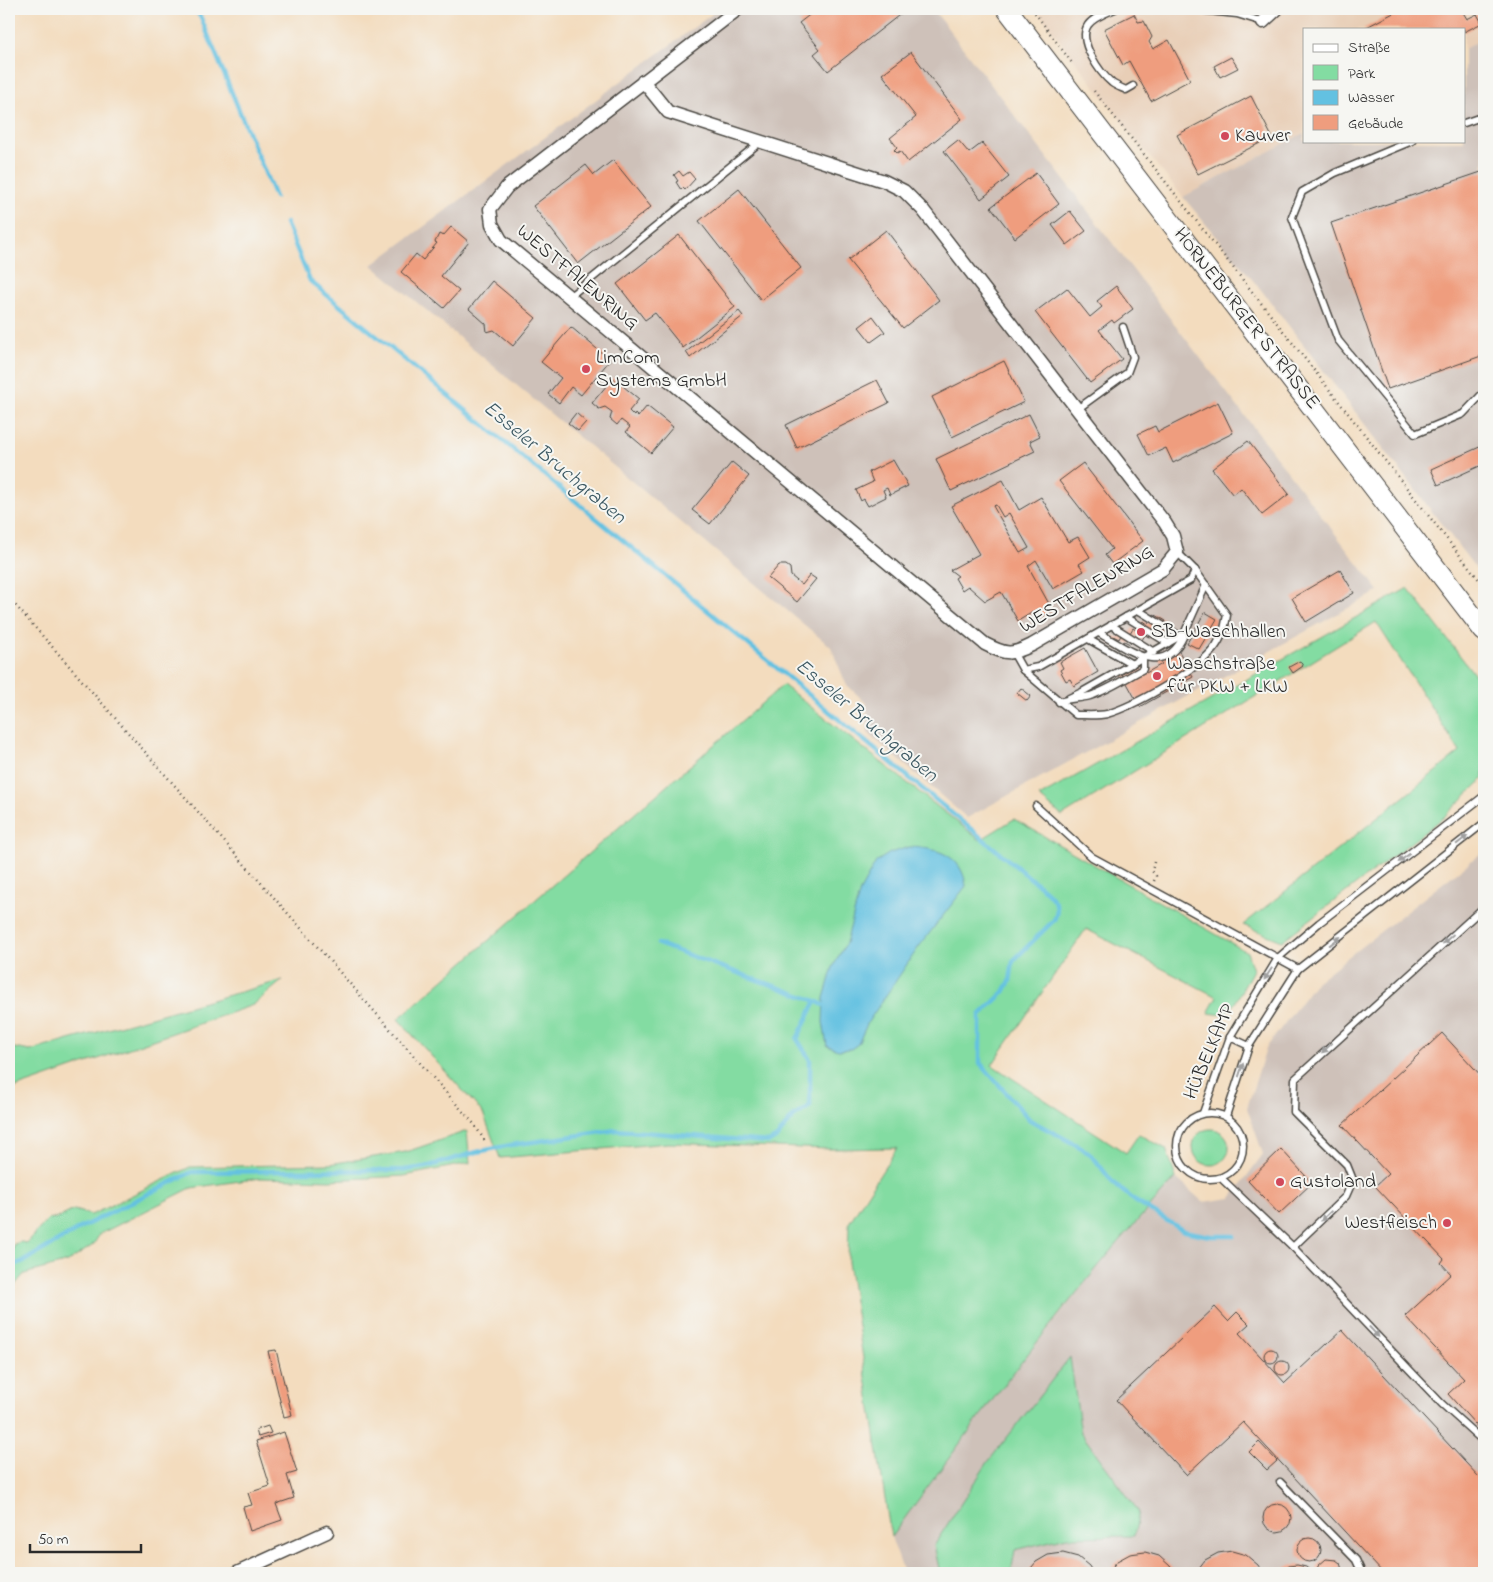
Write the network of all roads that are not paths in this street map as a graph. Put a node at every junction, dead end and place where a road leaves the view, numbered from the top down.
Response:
1 (738, 9) edge
2 (1007, 9) edge
3 (1115, 9) edge
4 (1192, 9) edge
5 (1277, 9) edge
6 (1263, 22) joint
7 (643, 82) junction
8 (1133, 86) dead end
9 (1484, 116) edge
10 (1466, 122) edge
11 (1410, 142) edge
12 (759, 143) junction
13 (569, 297) junction
14 (1123, 328) dead end
15 (1484, 392) edge
16 (1076, 410) junction
17 (1177, 552) junction
18 (1194, 570) junction
19 (1206, 585) junction
20 (1138, 610) junction
21 (1126, 617) junction
22 (1111, 626) junction
23 (1484, 631) edge
24 (1099, 633) junction
25 (1182, 635) junction
26 (1088, 639) junction
27 (1168, 643) junction
28 (1154, 652) junction
29 (1014, 654) junction
30 (1143, 658) junction
31 (1132, 664) junction
32 (1023, 670) junction
33 (1069, 698) junction
34 (1059, 702) junction
35 (1484, 796) edge
36 (1036, 806) dead end
37 (1484, 823) edge
38 (1484, 907) edge
39 (1278, 958) junction
40 (1298, 969) junction
41 (1230, 1038) junction
42 (1249, 1046) junction
43 (1203, 1113) junction
44 (1226, 1116) junction
45 (1221, 1178) junction
46 (1293, 1247) junction
47 (1484, 1442) edge
48 (1280, 1482) dead end
49 (327, 1532) dead end
50 (237, 1573) edge
51 (1362, 1573) edge

1 - 7 street, WESTFALENRING
2 - 23 main road, HORNEBURGER STRASSE
3 - 8 lane
4 - 6 lane
5 - 6 street
7 - 12 street, WESTFALENRING
7 - 13 street, WESTFALENRING
9 - 10 lane
11 - 15 lane
12 - 13 lane
12 - 16 street, WESTFALENRING
13 - 29 street, WESTFALENRING
14 - 16 lane
16 - 17 street, WESTFALENRING
17 - 18 lane
17 - 29 street, WESTFALENRING
18 - 19 lane
18 - 20 lane
19 - 25 lane
19 - 34 lane
20 - 21 lane
20 - 25 lane
21 - 22 lane
21 - 27 lane
22 - 24 lane
22 - 28 lane
24 - 26 lane
24 - 30 lane
25 - 27 lane
25 - 30 lane
26 - 31 lane
26 - 32 lane
27 - 28 lane
28 - 30 lane
29 - 32 lane
30 - 31 lane
30 - 33 lane
31 - 33 lane
32 - 34 lane
33 - 34 lane
35 -> 39 lane, HÜBELKAMP
36 - 39 lane
40 -> 37 lane, HÜBELKAMP
38 -> 46 lane
39 - 40 lane
39 -> 41 lane, HÜBELKAMP
40 - 42 lane, HÜBELKAMP
41 - 42 lane
41 - 43 lane, HÜBELKAMP
44 -> 42 lane, HÜBELKAMP
43 - 44 lane
43 - 45 lane, HÜBELKAMP
44 - 45 lane, HÜBELKAMP
45 - 46 lane
46 -> 47 lane
48 - 51 lane
49 - 50 street

